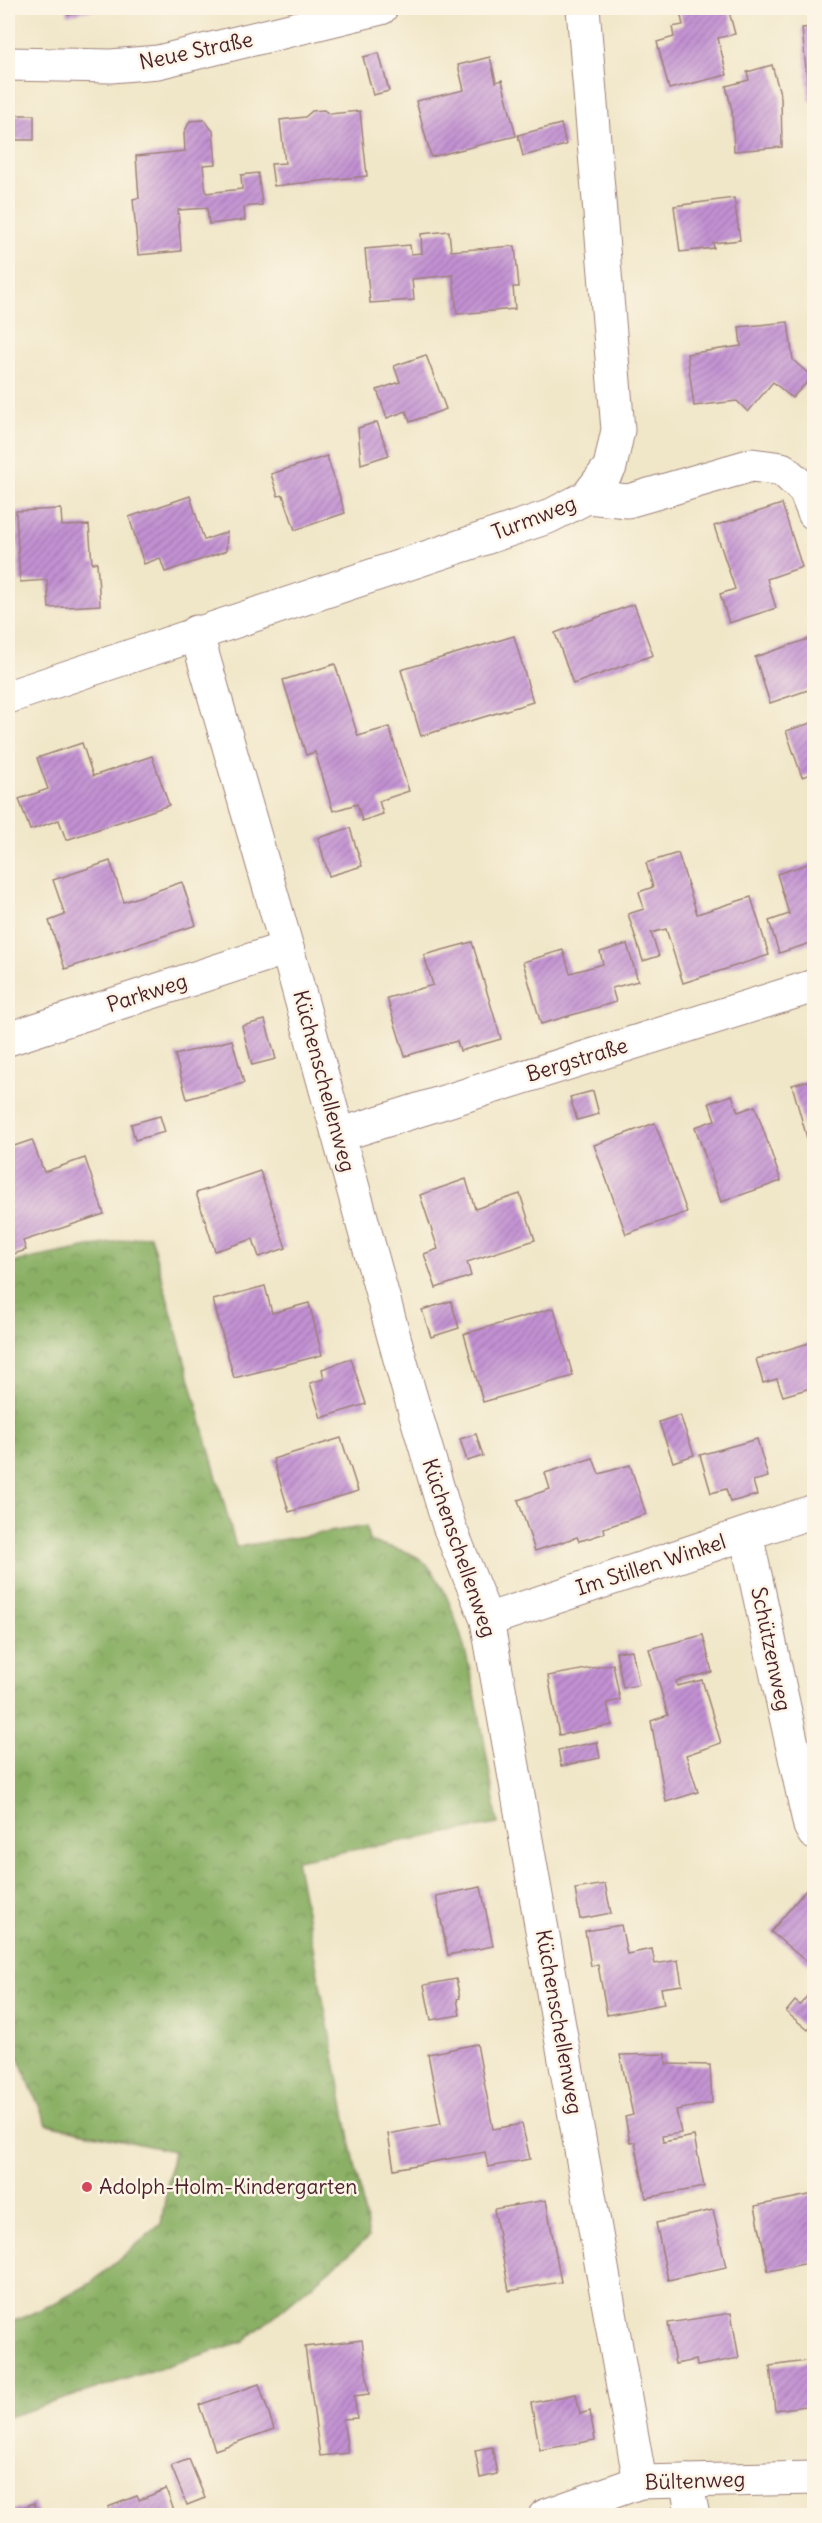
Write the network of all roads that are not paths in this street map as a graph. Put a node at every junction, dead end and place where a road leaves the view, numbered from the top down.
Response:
1 (381, 8) edge
2 (583, 8) edge
3 (8, 64) edge
4 (587, 497) junction
5 (814, 513) edge
6 (196, 632) junction
7 (8, 697) edge
8 (287, 948) junction
9 (814, 986) edge
10 (8, 1039) edge
11 (339, 1135) junction
12 (814, 1511) edge
13 (746, 1534) junction
14 (488, 1620) junction
15 (814, 1833) edge
16 (814, 2478) edge
17 (686, 2481) junction
18 (640, 2482) junction
19 (545, 2516) edge
20 (693, 2516) edge

1 - 3 street, Neue Straße
2 - 4 street, Turmweg
4 - 5 street
4 - 6 street, Turmweg
6 - 7 street, Turmweg
6 - 8 street, Küchenschellenweg
8 - 10 street, Parkweg
8 - 11 street, Küchenschellenweg
9 - 11 street, Bergstraße
11 - 14 street, Küchenschellenweg
12 - 13 street, Im Stillen Winkel
13 - 14 street, Im Stillen Winkel
13 - 15 street, Schützenweg
14 - 18 street, Küchenschellenweg
16 - 17 street, Bültenweg
17 - 18 street, Bültenweg
17 - 20 street
18 - 19 street, Bültenweg

